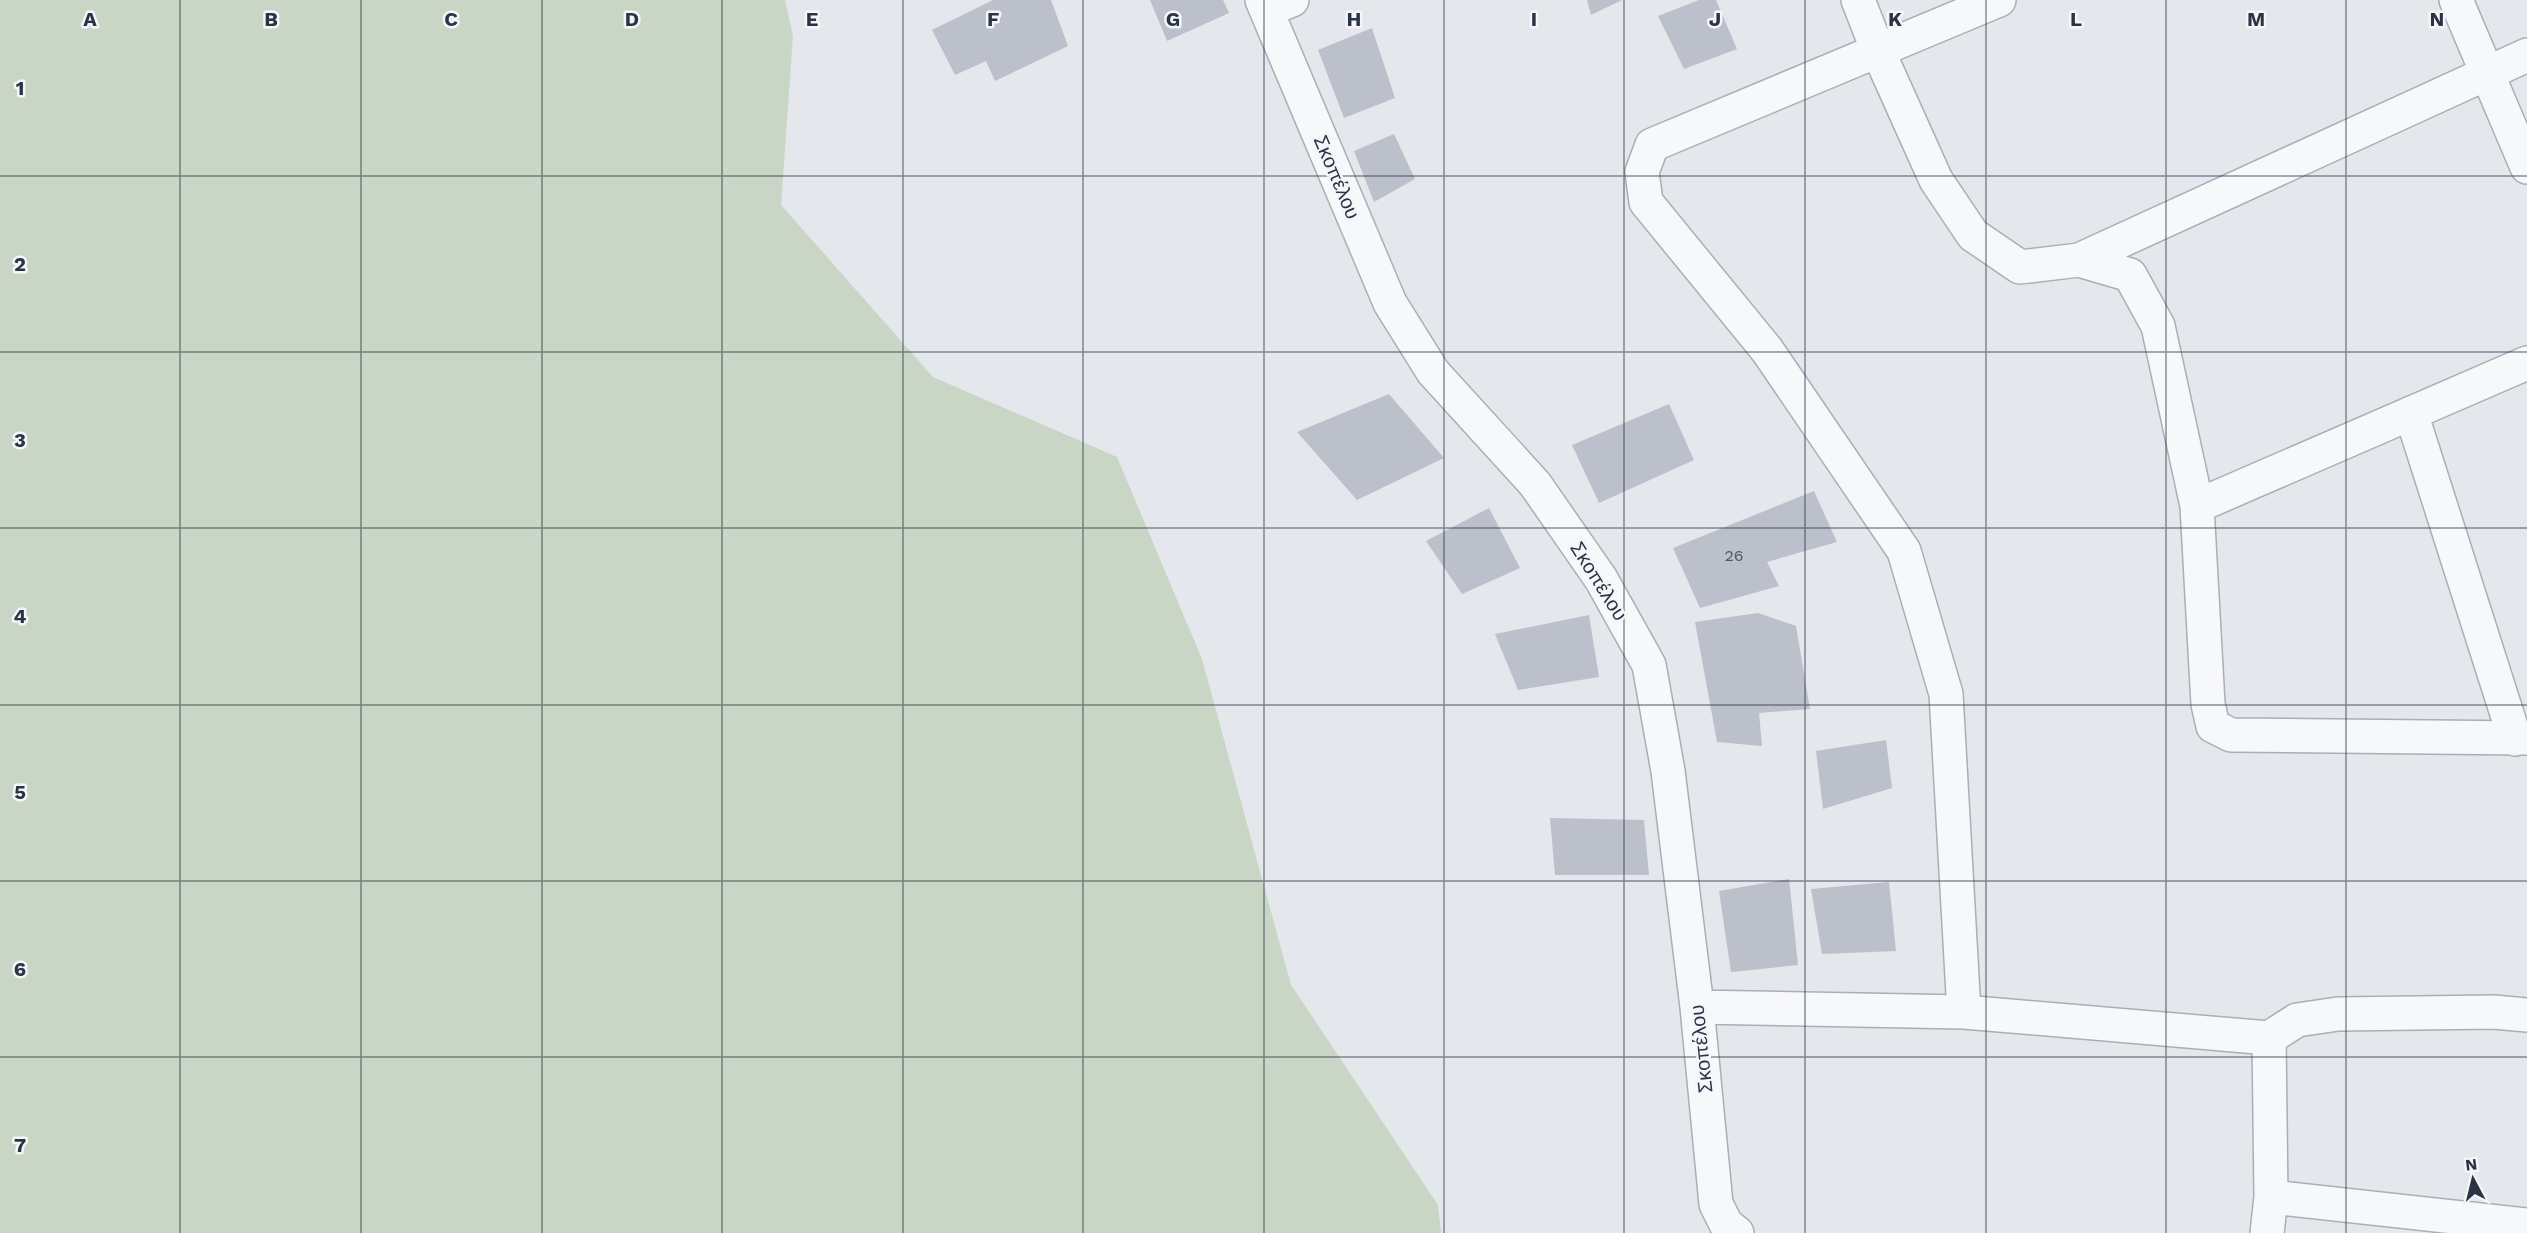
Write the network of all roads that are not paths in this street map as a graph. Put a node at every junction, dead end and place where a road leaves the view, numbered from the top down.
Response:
1 (1858, 0) edge
2 (1999, 0) edge
3 (2456, 0) edge
4 (1274, 3) edge
5 (1878, 51) junction
6 (2527, 55) edge
7 (2487, 72) junction
8 (2527, 167) edge
9 (2079, 260) junction
10 (2527, 363) edge
11 (2411, 413) junction
12 (2197, 506) junction
13 (2521, 739) edge
14 (1697, 1007) junction
15 (1964, 1012) junction
16 (2527, 1016) edge
17 (2269, 1038) junction
18 (2271, 1197) junction
19 (2527, 1225) edge
20 (1737, 1233) edge
21 (2267, 1233) edge

1 - 5 street
2 - 5 street
3 - 7 street
4 - 14 street, Σκοπέλου
5 - 9 street
5 - 15 street
6 - 7 street
7 - 8 street
7 - 9 street
9 - 12 street
10 - 11 street
11 - 12 street
11 - 13 street
12 - 13 street
14 - 15 street
14 - 20 street, Σκοπέλου
15 - 17 street
16 - 17 street
17 - 18 street
18 - 19 street
18 - 21 street

